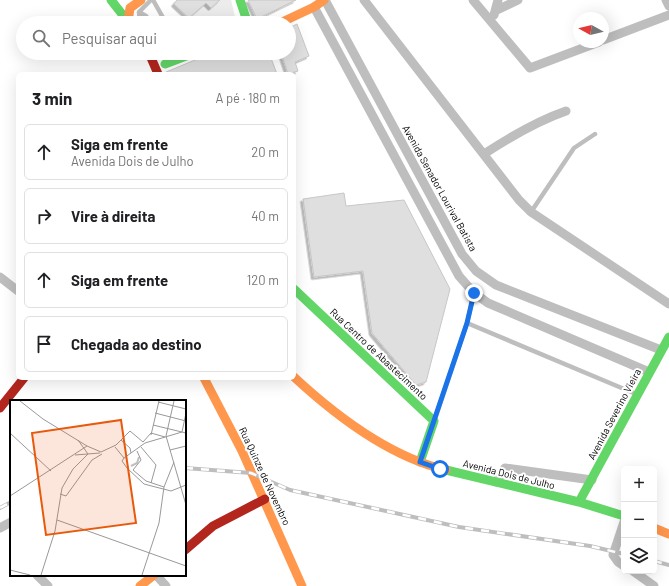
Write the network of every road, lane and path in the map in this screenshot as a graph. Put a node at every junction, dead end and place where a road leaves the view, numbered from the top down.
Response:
1 (111, 0) edge
2 (142, 0) edge
3 (152, 0) edge
4 (240, 0) edge
5 (325, 0) edge
6 (364, 0) edge
7 (473, 0) edge
8 (498, 0) edge
9 (518, 0) edge
10 (666, 0) edge
11 (669, 6) edge
12 (314, 7) junction
13 (495, 11) junction
14 (139, 12) junction
15 (669, 15) edge
16 (124, 16) edge
17 (129, 16) edge
18 (139, 16) edge
19 (146, 16) edge
20 (162, 16) edge
21 (245, 16) edge
22 (295, 16) edge
23 (492, 22) junction
24 (609, 38) edge
25 (583, 48) edge
26 (153, 60) edge
27 (158, 60) edge
28 (176, 60) edge
29 (165, 64) junction
30 (157, 72) edge
31 (167, 72) edge
32 (566, 111) dead end
33 (595, 134) dead end
34 (484, 154) junction
35 (531, 212) junction
36 (0, 277) edge
37 (16, 290) edge
38 (296, 291) edge
39 (474, 293) junction
40 (669, 304) edge
41 (467, 323) junction
42 (669, 337) edge
43 (661, 350) junction
44 (649, 372) junction
45 (296, 379) edge
46 (22, 380) edge
47 (205, 380) edge
48 (636, 394) junction
49 (0, 408) edge
50 (434, 421) junction
51 (420, 462) junction
52 (592, 480) junction
53 (496, 482) junction
54 (265, 499) junction
55 (579, 502) junction
56 (621, 515) edge
57 (10, 523) edge
58 (0, 528) edge
59 (657, 529) edge
60 (621, 531) edge
61 (669, 534) edge
62 (186, 549) edge
63 (621, 564) edge
64 (638, 574) edge
65 (38, 576) edge
66 (154, 576) edge
67 (156, 576) edge
68 (48, 586) edge
69 (140, 586) edge
70 (166, 586) edge
71 (302, 586) edge
72 (654, 586) edge

1 - 16 street
2 - 17 street
3 - 14 lane
3 - 20 lane
4 - 21 street
5 - 12 street
5 - 43 street, Avenida Senador Lourival Batista
6 - 34 street
7 - 23 street
8 - 13 street
9 - 13 street
10 - 11 street
12 - 22 street
12 - 39 street
13 - 23 street
14 - 18 lane
14 - 19 lane
15 - 24 street
23 - 25 street
26 - 30 street
27 - 29 street
28 - 29 street
29 - 31 street
32 - 34 street
33 - 35 lane
34 - 35 street
35 - 40 street
36 - 37 street
38 - 50 street, Rua Centro de Abastecimento
39 - 41 lane
39 - 44 street
41 - 48 lane
41 - 50 lane
42 - 43 street, Avenida Severino Vieira
43 - 44 street, Avenida Severino Vieira
44 - 48 street, Avenida Severino Vieira
45 - 51 street, Avenida Dois de Julho
46 - 49 street
47 - 54 street, Rua Quinze de Novembro
48 - 52 street, Avenida Severino Vieira
50 - 51 street
51 - 53 street, Avenida Dois de Julho
52 - 53 street
52 - 55 street, Avenida Severino Vieira
53 - 55 street, Avenida Dois de Julho
54 - 62 street
54 - 71 street, Rua Quinze de Novembro
55 - 56 street, Avenida Dois de Julho
57 - 58 street
59 - 61 street
60 - 63 street
64 - 72 street
65 - 68 street
66 - 69 street
67 - 70 street

